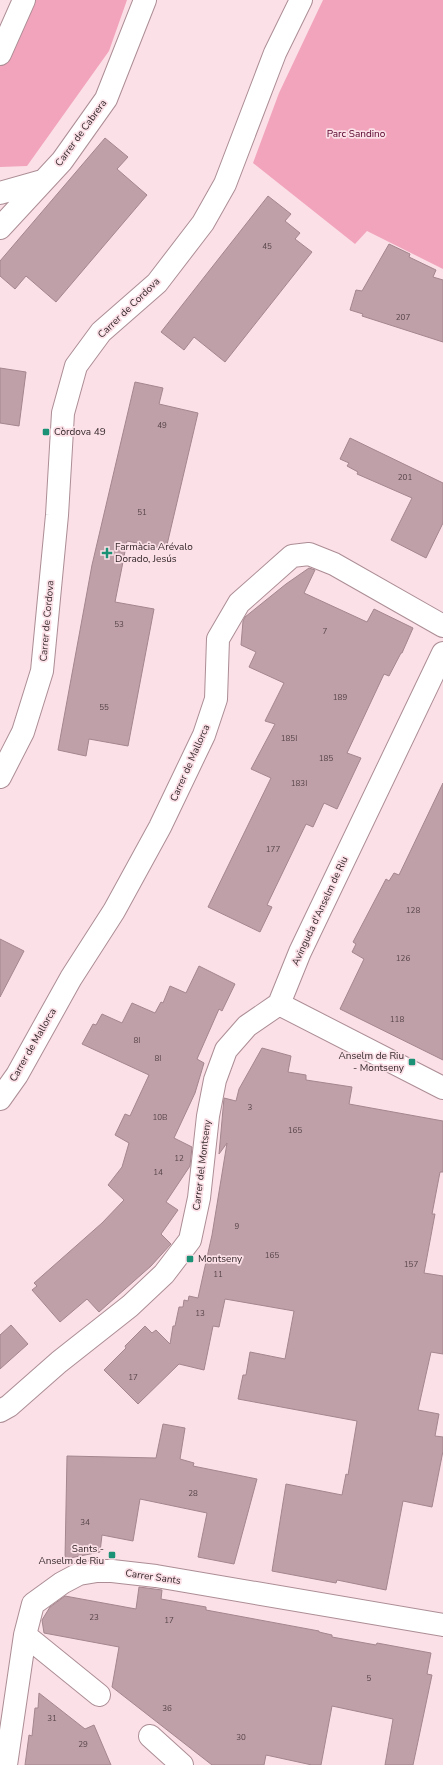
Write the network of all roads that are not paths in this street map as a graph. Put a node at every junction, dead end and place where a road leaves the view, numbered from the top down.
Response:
1 (24, 0) edge
2 (145, 0) edge
3 (301, 0) edge
4 (0, 54) edge
5 (42, 181) junction
6 (0, 193) edge
7 (0, 228) edge
8 (443, 626) edge
9 (443, 653) edge
10 (0, 777) edge
11 (279, 1004) junction
12 (443, 1088) edge
13 (0, 1099) edge
14 (0, 1411) edge
15 (443, 1625) edge
16 (25, 1634) junction
17 (99, 1694) dead end
18 (150, 1736) dead end
19 (6, 1765) edge
20 (182, 1765) edge

1 - 4 street
2 - 5 street, Carrer de Cabrera
3 - 10 street, Carrer de Cordova
5 - 6 street
5 - 7 street, Carrer de Cabrera
8 - 13 street, Carrer de Mallorca
9 - 11 street, Avinguda d'Anselm de Riu
11 - 12 street
11 - 14 street, Carrer del Montseny
15 - 16 street, Carrer Sants
16 - 17 street
16 - 19 street, Carrer Sants
18 - 20 street

